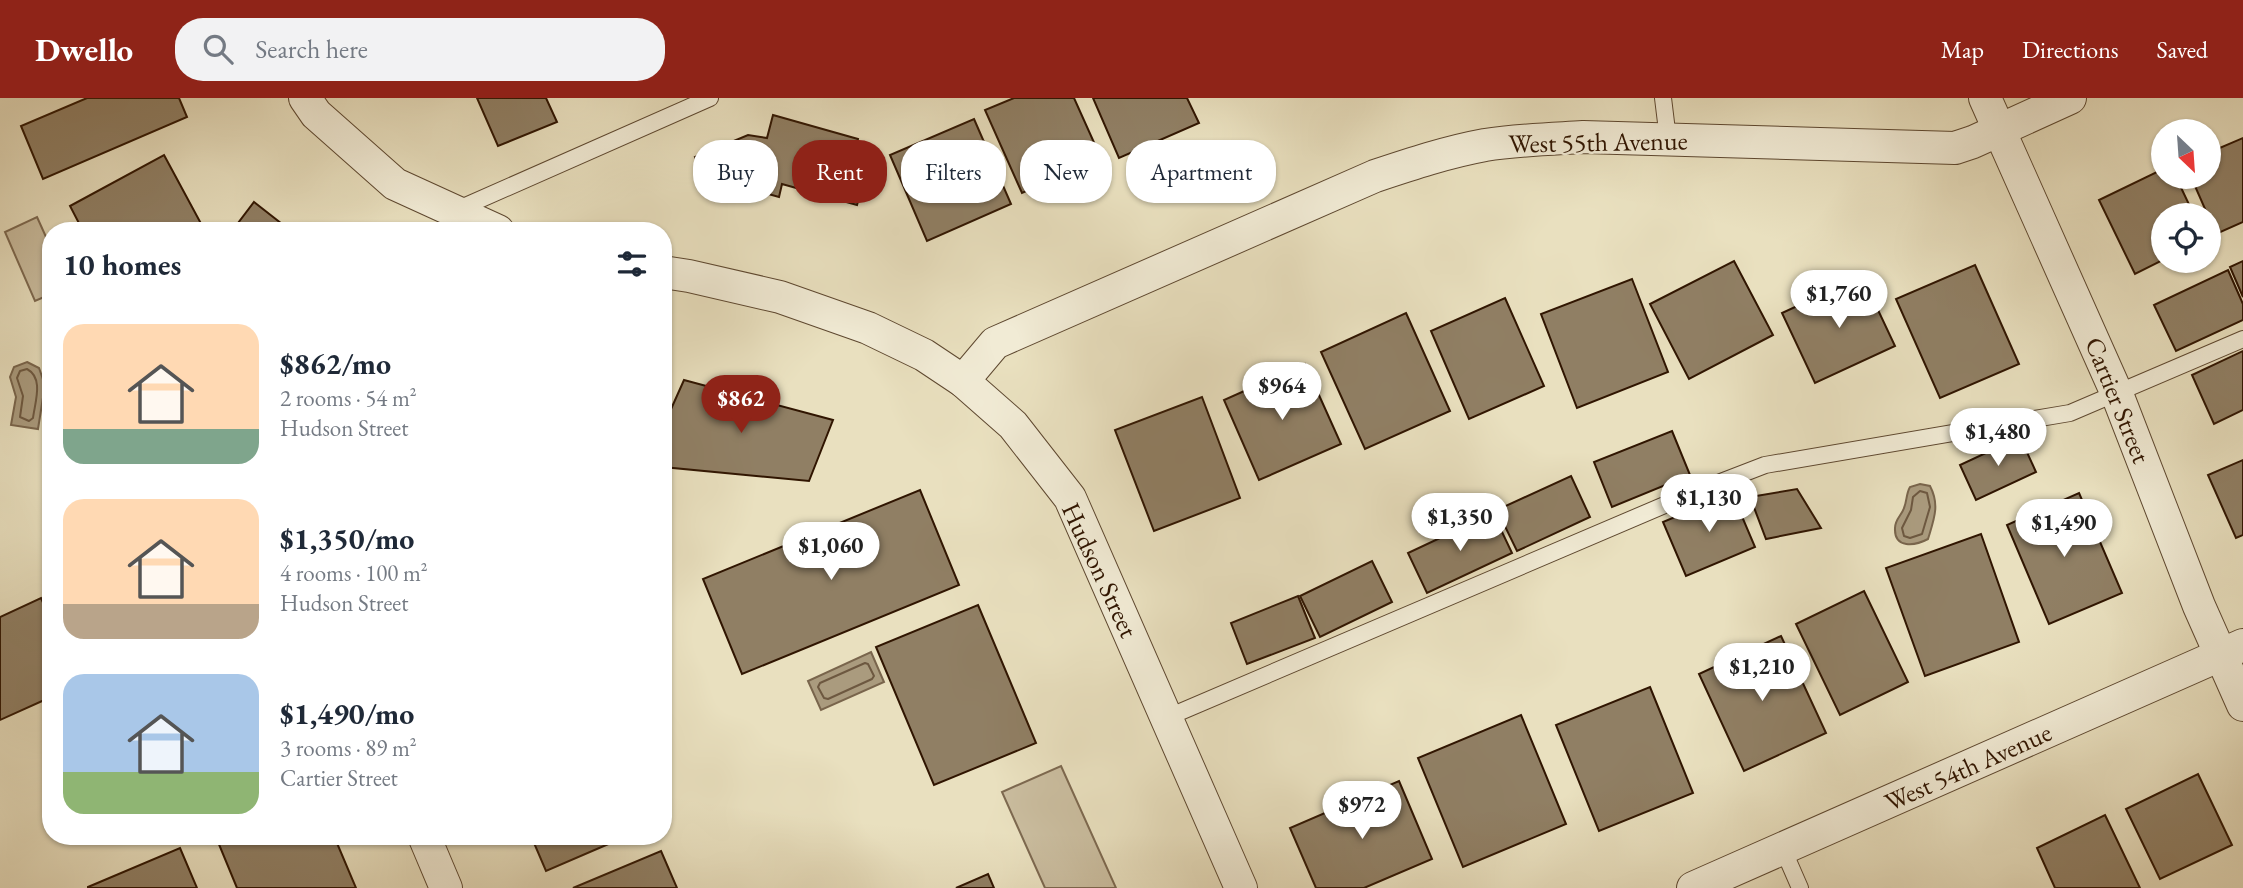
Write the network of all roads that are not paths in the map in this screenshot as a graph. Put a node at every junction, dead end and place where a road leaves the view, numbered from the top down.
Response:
1 (305, 98) edge
2 (710, 98) edge
3 (1663, 98) edge
4 (1985, 98) edge
5 (2070, 98) edge
6 (1999, 130) junction
7 (1668, 139) junction
8 (452, 212) junction
9 (476, 222) edge
10 (672, 274) edge
11 (2243, 339) edge
12 (962, 381) junction
13 (2117, 394) junction
14 (2232, 650) edge
15 (2243, 705) edge
16 (1166, 719) junction
17 (428, 845) edge
18 (1783, 849) junction
19 (446, 888) edge
20 (1241, 888) edge
21 (1693, 888) edge
22 (1800, 888) edge

1 - 8 street
2 - 8 lane
3 - 7 lane
4 - 6 street, Cartier Street
5 - 6 street, West 55th Avenue
6 - 7 street, West 55th Avenue
6 - 13 street, Cartier Street
7 - 12 street, West 55th Avenue
8 - 9 street
10 - 12 street, Hudson Street
11 - 13 lane
12 - 16 street, Hudson Street
13 - 14 street, Cartier Street
13 - 16 lane
14 - 15 street, Cartier Street
14 - 18 street, West 54th Avenue
16 - 20 street, Hudson Street
17 - 19 street
18 - 21 street, West 54th Avenue
18 - 22 lane

